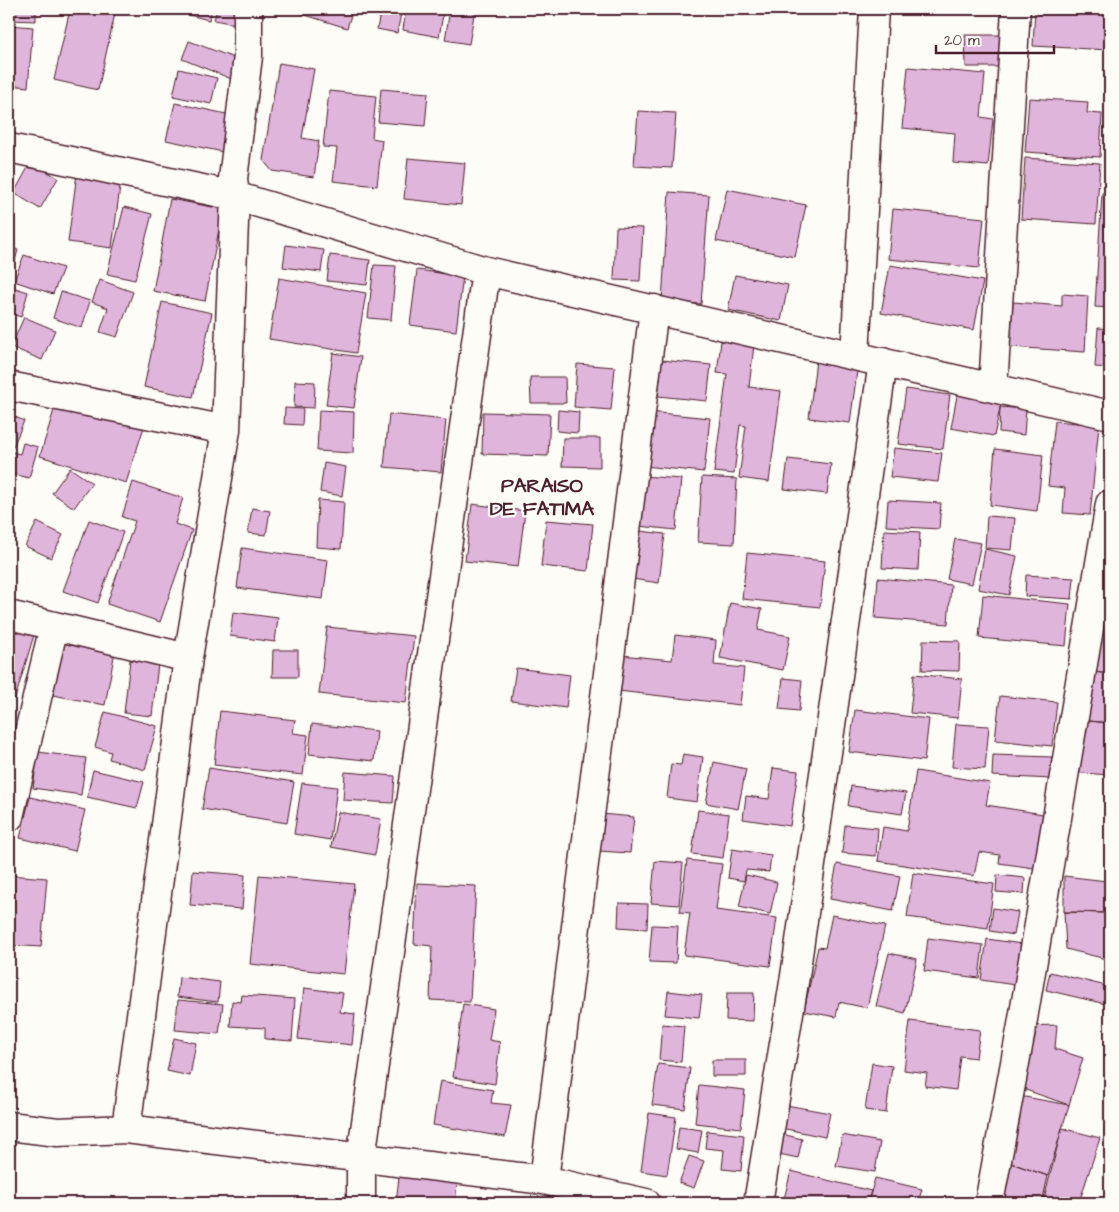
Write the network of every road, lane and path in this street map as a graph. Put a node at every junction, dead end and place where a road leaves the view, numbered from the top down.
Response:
1 (248, 9) edge
2 (874, 9) edge
3 (1016, 9) edge
4 (9, 148) edge
5 (235, 196) junction
6 (486, 271) junction
7 (654, 310) junction
8 (855, 356) junction
9 (883, 362) junction
10 (9, 386) edge
11 (993, 388) junction
12 (1110, 415) edge
13 (226, 430) junction
14 (1110, 504) edge
15 (9, 615) edge
16 (54, 626) junction
17 (188, 658) junction
18 (9, 817) edge
19 (9, 1126) edge
20 (126, 1129) junction
21 (361, 1158) junction
22 (544, 1180) junction
23 (629, 1201) edge
24 (361, 1203) edge
25 (758, 1203) edge
26 (989, 1203) edge

1 - 5 street
2 - 8 street
3 - 11 street
4 - 5 street
5 - 6 street
5 - 13 street
6 - 7 street
6 - 21 street
7 - 8 street
7 - 22 street
8 - 9 street
9 - 11 street
9 - 25 street
10 - 13 street
11 - 12 street
13 - 17 street
14 - 26 street
15 - 16 street
16 - 17 street
16 - 18 street
17 - 20 street
19 - 20 street
20 - 21 street
21 - 22 street
21 - 24 street
22 - 23 street

